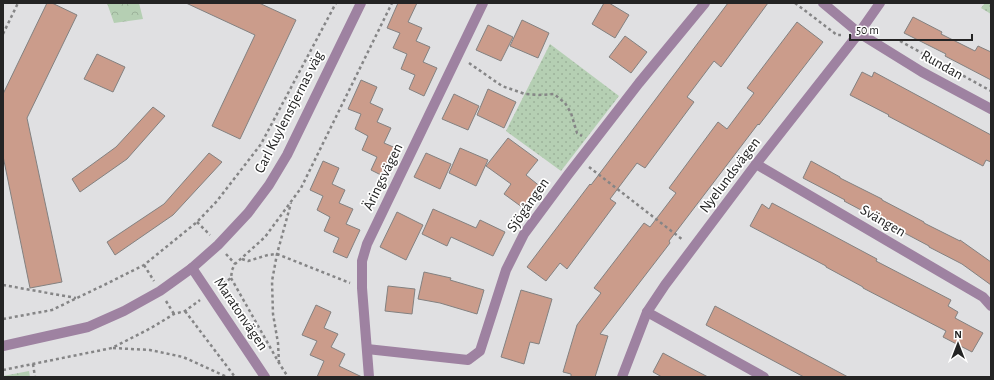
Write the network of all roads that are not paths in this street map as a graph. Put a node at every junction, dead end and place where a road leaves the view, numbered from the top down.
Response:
1 (361, 3) edge
2 (483, 3) edge
3 (706, 3) edge
4 (823, 3) edge
5 (880, 3) edge
6 (859, 33) junction
7 (991, 109) edge
8 (756, 164) junction
9 (192, 268) junction
10 (991, 306) edge
11 (647, 312) junction
12 (3, 346) edge
13 (367, 349) junction
14 (265, 377) edge
15 (370, 377) edge
16 (622, 377) edge
17 (764, 377) edge

1 - 9 street, Carl Kuylenstjernas väg
2 - 13 street, Äringsvägen
3 - 13 street, Sjögången
4 - 6 street, Rundan
5 - 6 street, Nyelundsvägen
6 - 7 street, Rundan
6 - 8 street, Nyelundsvägen
8 - 10 street, Svängen
8 - 11 street, Nyelundsvägen
9 - 12 street, Carl Kuylenstjernas väg
9 - 14 street, Maratonvägen
11 - 16 street, Nyelundsvägen
11 - 17 street
13 - 15 street, Äringsvägen

